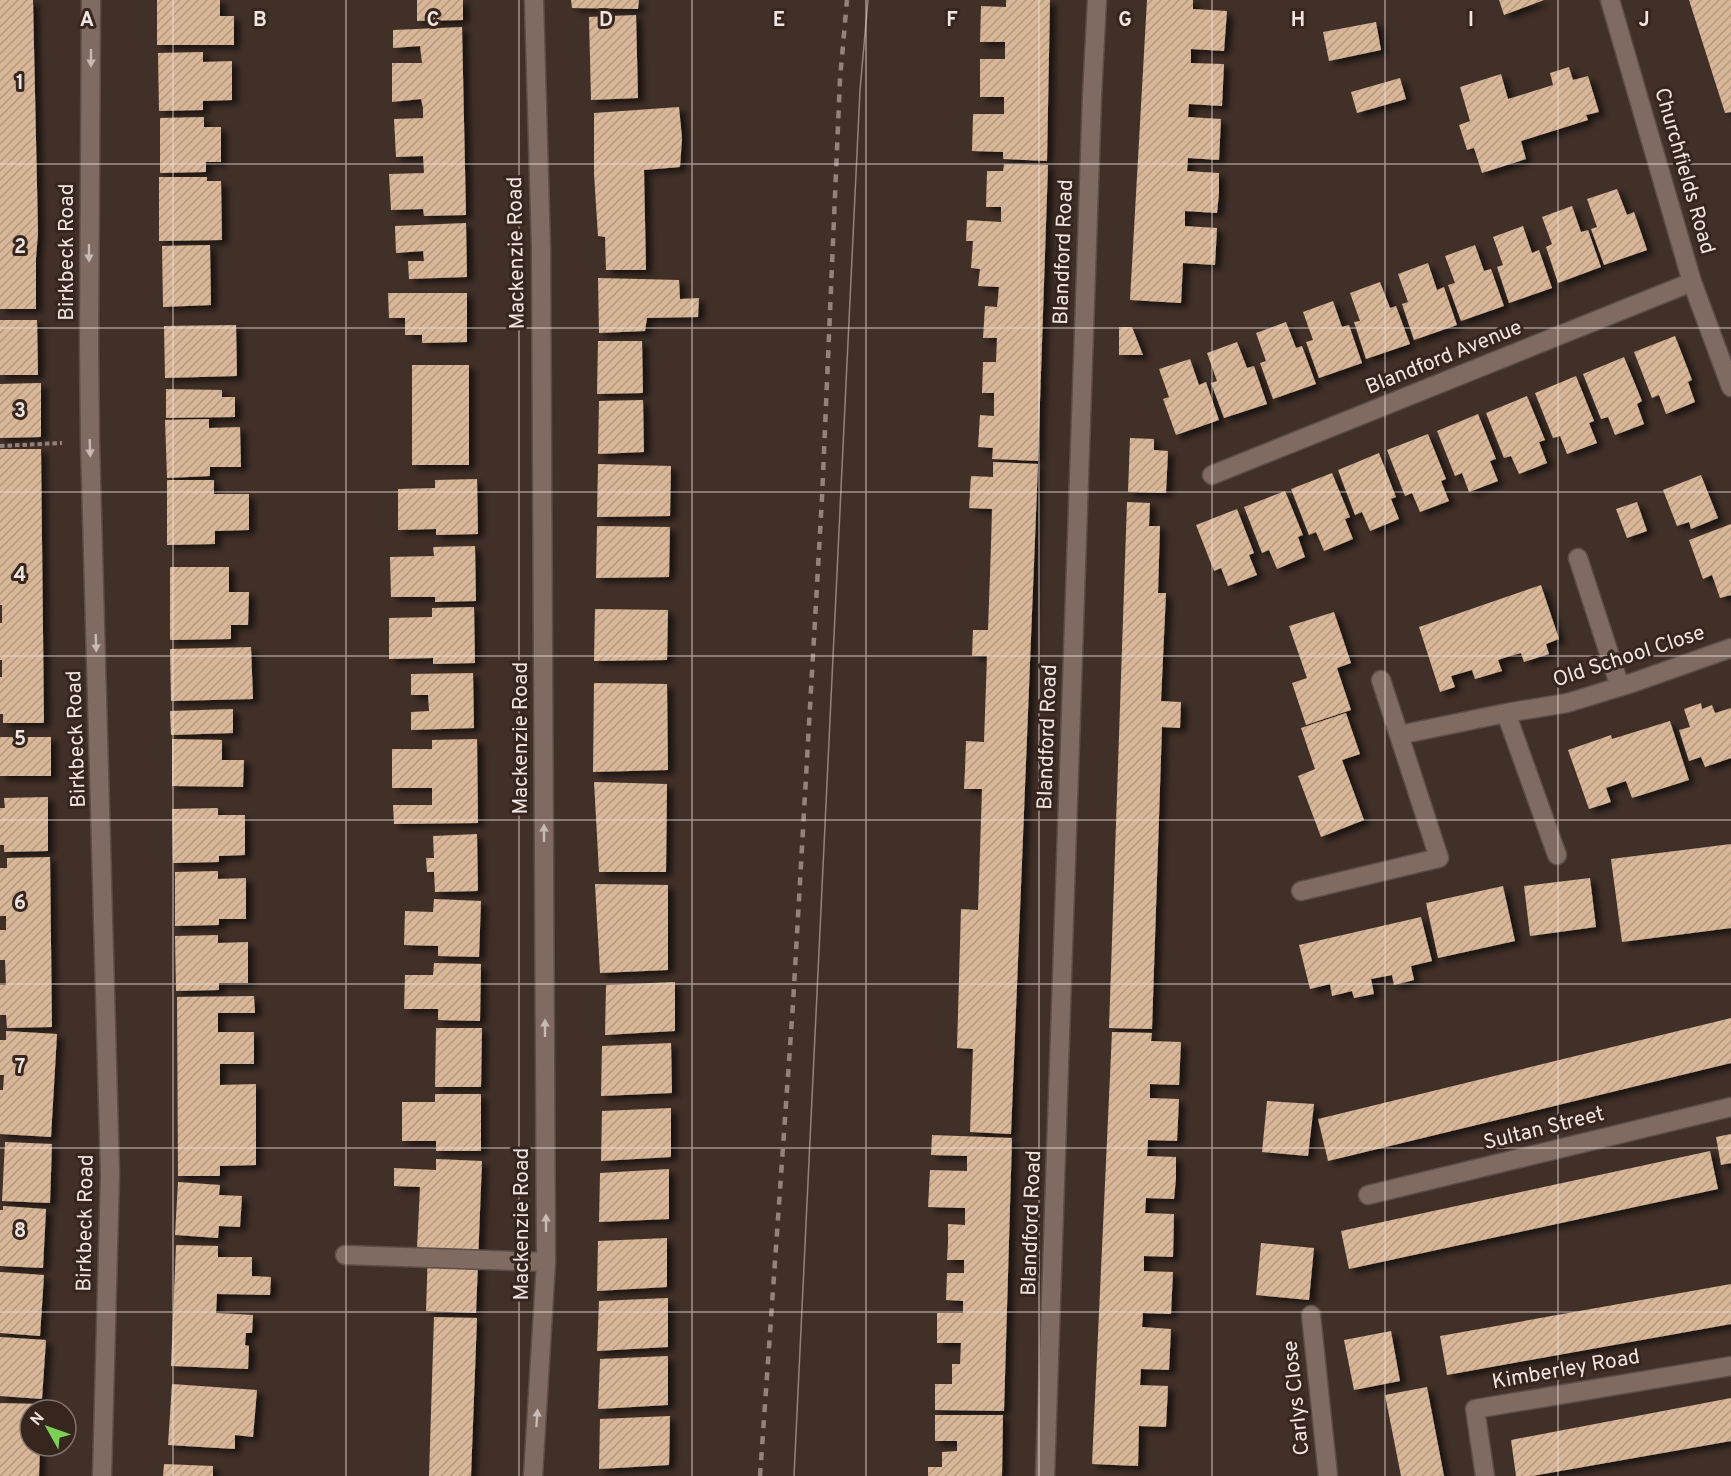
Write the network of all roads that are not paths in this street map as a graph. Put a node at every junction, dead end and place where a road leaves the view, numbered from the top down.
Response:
1 (91, 0) edge
2 (534, 0) edge
3 (1097, 0) edge
4 (1610, 0) edge
5 (1692, 282) junction
6 (1723, 340) edge
7 (1731, 387) edge
8 (1212, 475) dead end
9 (1578, 558) dead end
10 (1731, 648) edge
11 (1381, 680) dead end
12 (1620, 687) junction
13 (1506, 713) junction
14 (1399, 735) junction
15 (1557, 855) dead end
16 (1301, 891) dead end
17 (1731, 1107) edge
18 (1368, 1195) dead end
19 (345, 1255) dead end
20 (546, 1263) junction
21 (1311, 1315) dead end
22 (1731, 1366) edge
23 (102, 1476) edge
24 (533, 1476) edge
25 (1046, 1476) edge
26 (1328, 1476) edge
27 (1485, 1476) edge

1 -> 23 street, Birkbeck Road
20 -> 2 street, Mackenzie Road
3 - 25 street, Blandford Road
4 - 5 street, Churchfields Road
5 - 6 street, Churchfields Road
5 - 8 street, Blandford Avenue
6 - 7 street, Churchfields Road
9 - 12 street
10 - 12 street, Old School Close
11 - 14 street
12 - 13 street, Old School Close
13 - 14 street, Old School Close
13 - 15 street
14 - 16 street
17 - 18 street, Sultan Street
19 - 20 street
24 -> 20 street, Mackenzie Road
21 - 26 street, Carlys Close
22 - 27 street, Kimberley Road

